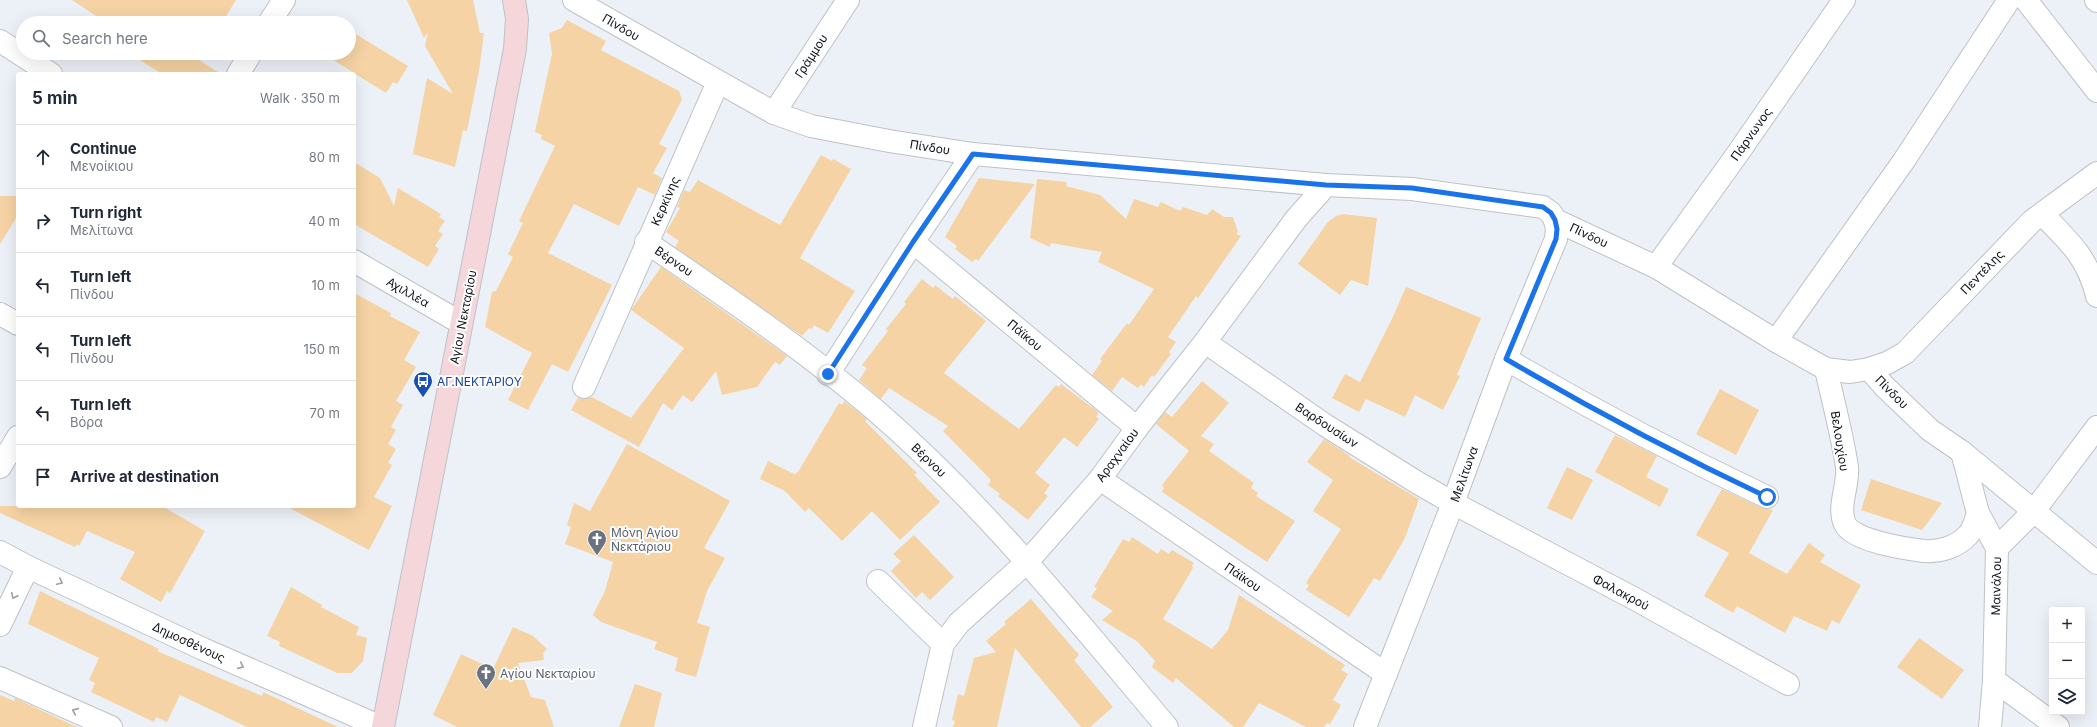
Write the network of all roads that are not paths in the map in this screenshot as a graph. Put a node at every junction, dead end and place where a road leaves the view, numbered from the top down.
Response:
1 (284, 0) edge
2 (514, 0) edge
3 (574, 0) edge
4 (848, 0) edge
5 (1844, 0) edge
6 (2009, 0) edge
7 (2026, 0) edge
8 (274, 16) edge
9 (0, 41) edge
10 (16, 51) edge
11 (29, 60) edge
12 (247, 60) edge
13 (48, 72) edge
14 (239, 72) edge
15 (718, 82) junction
16 (2097, 91) edge
17 (774, 113) junction
18 (973, 154) junction
19 (2097, 173) edge
20 (1326, 185) junction
21 (2042, 214) junction
22 (1555, 220) junction
23 (646, 242) junction
24 (913, 242) junction
25 (356, 262) edge
26 (1656, 267) junction
27 (2097, 296) edge
28 (0, 314) edge
29 (16, 323) edge
30 (461, 323) junction
31 (1776, 341) junction
32 (1205, 342) junction
33 (1506, 359) junction
34 (1826, 369) junction
35 (1869, 369) junction
36 (828, 374) junction
37 (584, 387) dead end
38 (2097, 427) edge
39 (1137, 428) junction
40 (16, 440) edge
41 (1962, 452) junction
42 (0, 466) edge
43 (1100, 479) junction
44 (1767, 497) dead end
45 (1453, 503) junction
46 (2034, 511) junction
47 (1978, 514) junction
48 (1997, 548) junction
49 (0, 552) edge
50 (1027, 562) junction
51 (2097, 563) edge
52 (28, 567) junction
53 (878, 581) dead end
54 (0, 625) edge
55 (943, 644) junction
56 (1386, 674) junction
57 (0, 678) edge
58 (1994, 680) junction
59 (1788, 684) dead end
60 (111, 727) edge
61 (382, 727) edge
62 (924, 727) edge
63 (1166, 727) edge
64 (1365, 727) edge
65 (1990, 727) edge
66 (2058, 727) edge

1 - 8 street
2 - 30 street, Αγίου Νεκταρίου
3 - 15 street, Πίνδου
4 - 17 street, Γράμμου
5 - 26 street, Πάρνωνος
6 - 31 street
7 - 16 street
9 - 10 street
11 - 13 street
12 - 14 street
15 - 17 street, Πίνδου
15 - 23 street, Κερκίνης
17 - 18 street, Πίνδου
18 - 20 street, Πίνδου
18 - 24 street
19 - 21 street, Πεντέλης
20 - 22 street, Πίνδου
20 - 32 street, Αραχναίου
21 - 27 street
21 - 35 street, Πεντέλης
22 - 26 street, Πίνδου
22 - 33 street, Μελίτωνα
23 - 36 street, Βέρνου
23 - 37 street, Κερκίνης
24 - 36 street
24 - 39 street, Πάϊκου
25 - 30 street, Αχιλλέα
26 - 31 street, Πίνδου
28 - 29 street
30 - 61 street, Αγίου Νεκταρίου
31 - 34 street, Πίνδου
32 - 39 street, Αραχναίου
32 - 45 street, Βαρδουσίων
33 - 44 street
33 - 45 street, Μελίτωνα
34 - 35 street, Πίνδου
34 - 47 street, Βελουχίου
35 - 41 street, Πίνδου
36 - 50 street, Βέρνου
38 - 46 street
39 - 43 street, Αραχναίου
40 - 42 street
41 - 46 street, Πίνδου
41 - 47 street, Μαινάλου
43 - 50 street, Αραχναίου
43 - 56 street, Πάϊκου
45 - 56 street, Μελίτωνα
45 - 59 street, Φαλακρού
46 - 48 street
46 - 51 street, Πίνδου
47 - 48 street, Μαινάλου
48 - 58 street, Μαινάλου
49 - 52 street, Δημοσθένους
50 - 55 street, Αραχναίου
50 - 63 street, Βέρνου
52 -> 54 street
52 -> 61 street, Δημοσθένους
53 - 55 street
55 - 62 street, Αραχναίου
56 - 64 street, Μελίτωνα
60 -> 57 street
58 - 65 street, Μαινάλου
58 - 66 street

